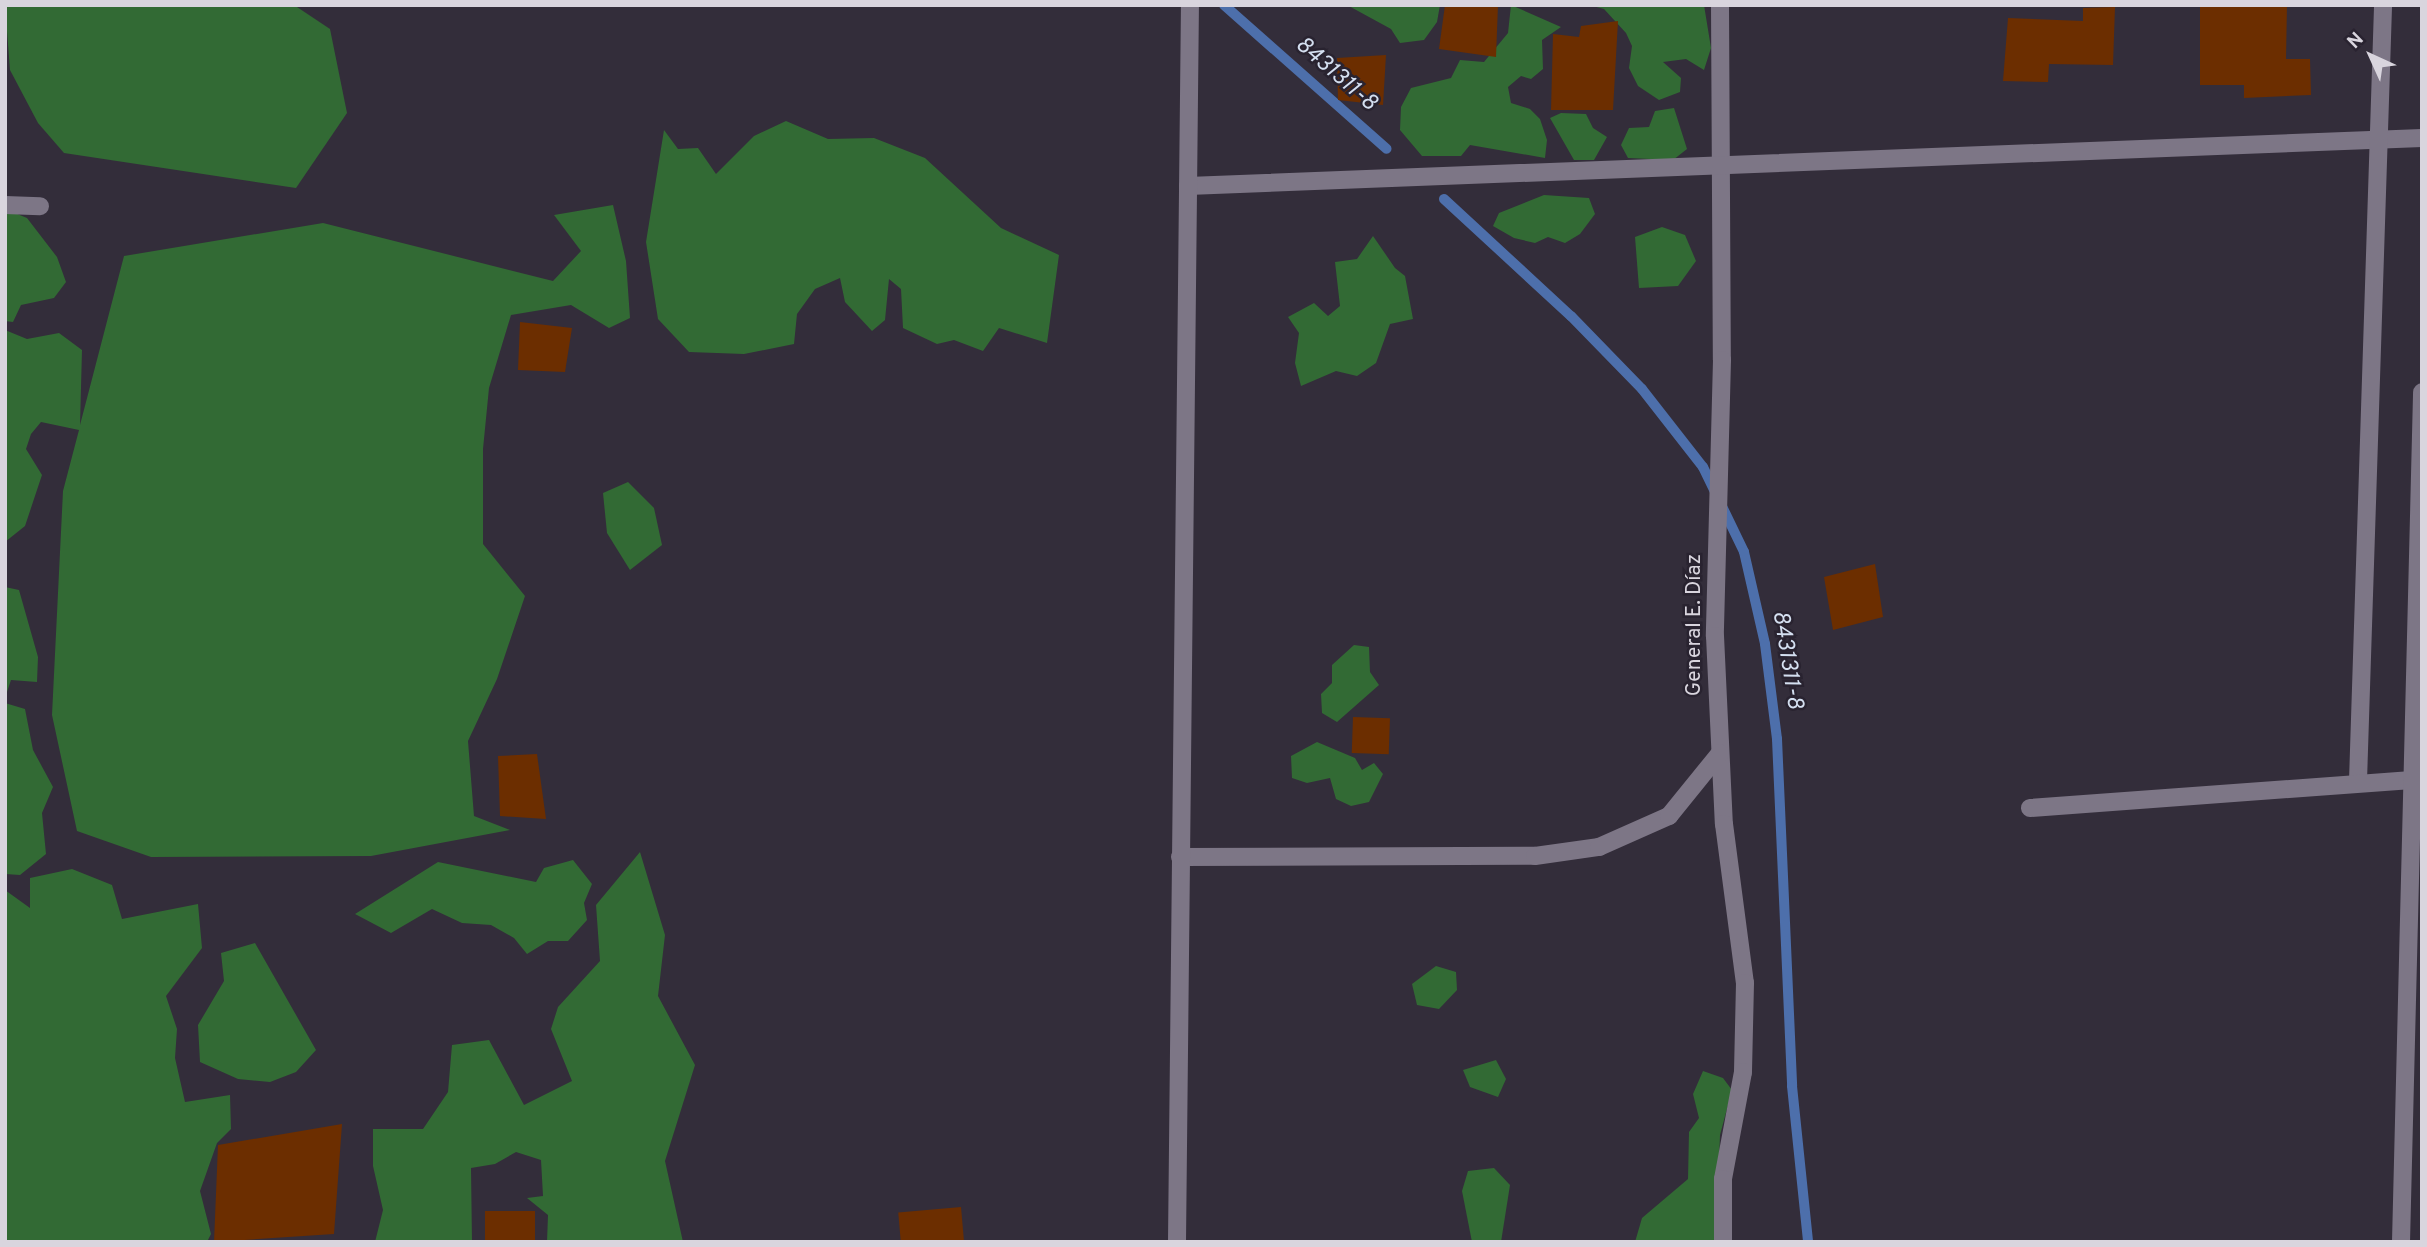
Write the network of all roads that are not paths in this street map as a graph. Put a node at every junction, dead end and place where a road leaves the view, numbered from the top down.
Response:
1 (1189, 5) edge
2 (1720, 5) edge
3 (2383, 5) edge
4 (2422, 138) edge
5 (2381, 140) junction
6 (1721, 164) junction
7 (1188, 186) junction
8 (5, 205) edge
9 (40, 206) dead end
10 (2422, 391) edge
11 (1720, 753) junction
12 (2418, 779) edge
13 (2358, 781) junction
14 (2030, 807) dead end
15 (1180, 857) junction
16 (1177, 1242) edge
17 (1723, 1242) edge
18 (2402, 1242) edge

1 - 7 street
2 - 6 street, General E. Díaz
3 - 5 street
4 - 5 street
5 - 6 street
5 - 13 street
6 - 7 street
6 - 11 street, General E. Díaz
7 - 15 street
8 - 9 street
10 - 12 street
11 - 15 street
11 - 17 street, General E. Díaz
12 - 13 street
12 - 18 street
13 - 14 street
15 - 16 street

